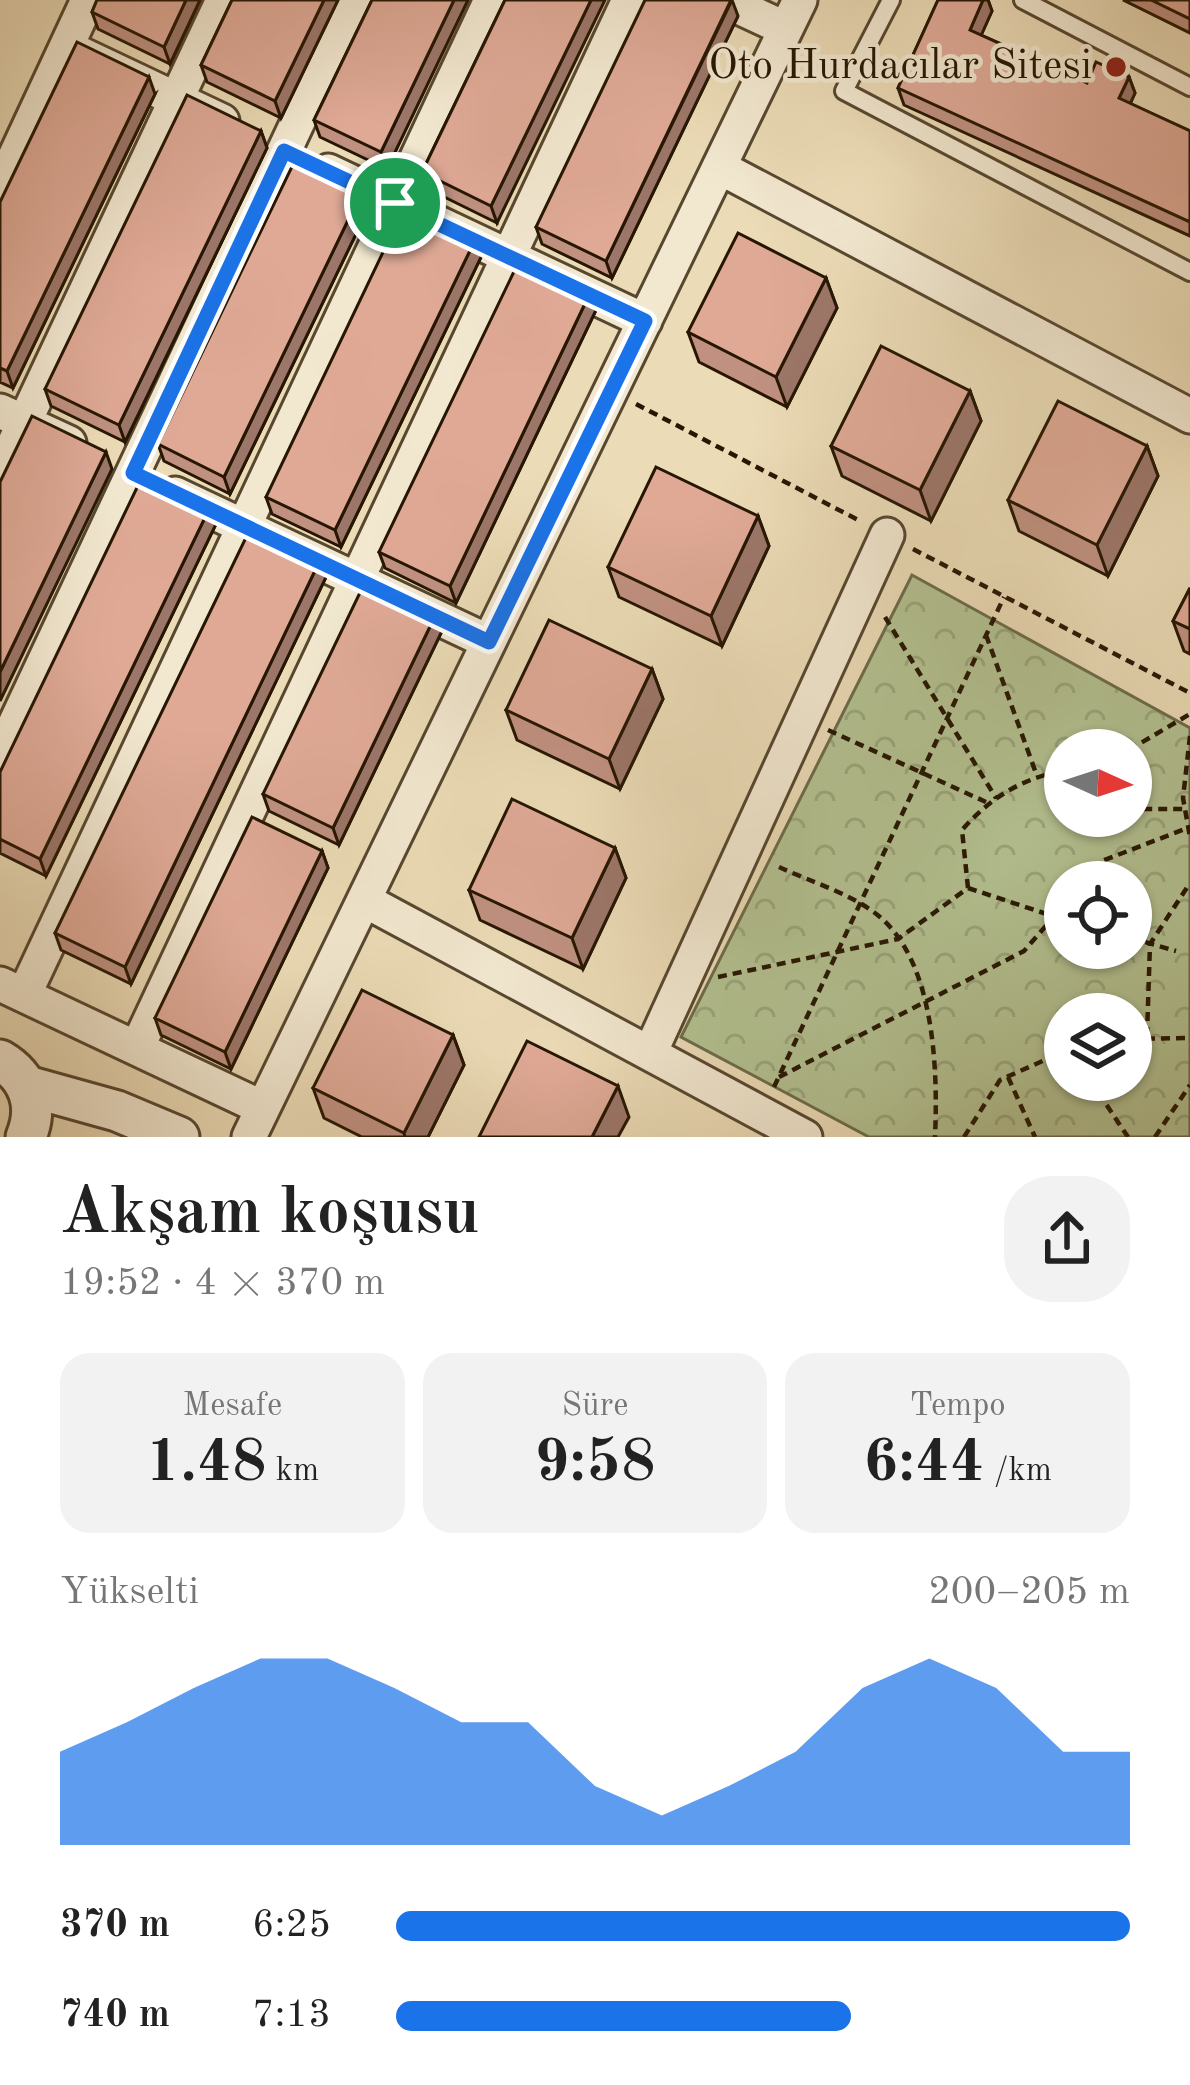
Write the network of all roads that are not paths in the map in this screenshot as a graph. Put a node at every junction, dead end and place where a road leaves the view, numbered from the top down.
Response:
1 (88, 0) edge
2 (223, 0) edge
3 (355, 0) edge
4 (490, 0) edge
5 (629, 0) edge
6 (724, 0) edge
7 (891, 0) edge
8 (1023, 0) edge
9 (793, 15) edge
10 (66, 47) junction
11 (1190, 87) edge
12 (176, 100) junction
13 (284, 151) junction
14 (719, 167) junction
15 (0, 189) edge
16 (395, 203) junction
17 (508, 257) junction
18 (1190, 272) edge
19 (645, 321) junction
20 (12, 416) edge
21 (1190, 416) edge
22 (111, 463) junction
23 (0, 474) edge
24 (244, 526) junction
25 (887, 535) dead end
26 (357, 579) junction
27 (489, 642) junction
28 (0, 756) edge
29 (364, 900) junction
30 (12, 989) edge
31 (137, 1048) junction
32 (650, 1053) junction
33 (13, 1073) edge
34 (256, 1123) edge
35 (26, 1137) edge
36 (179, 1137) edge
37 (805, 1137) edge

1 - 10 street
2 - 12 street
3 - 13 street
4 - 16 street
5 - 17 street
6 - 9 street
7 - 18 lane
8 - 11 lane
9 - 14 street
10 - 12 street
10 - 15 street
12 - 13 street
12 - 20 street
13 - 16 street
13 - 22 street
14 - 19 street
14 - 21 street
16 - 17 street
16 - 24 street
17 - 19 street
17 - 26 street
19 - 27 street
20 - 22 street
20 - 23 street
22 - 24 street
22 - 28 street
24 - 26 street
24 - 30 street
25 - 32 street
26 - 27 street
26 - 31 street
27 - 29 street
29 - 32 street
29 - 34 street
30 - 31 street
31 - 34 street
32 - 37 street
33 - 35 street
33 - 36 street

